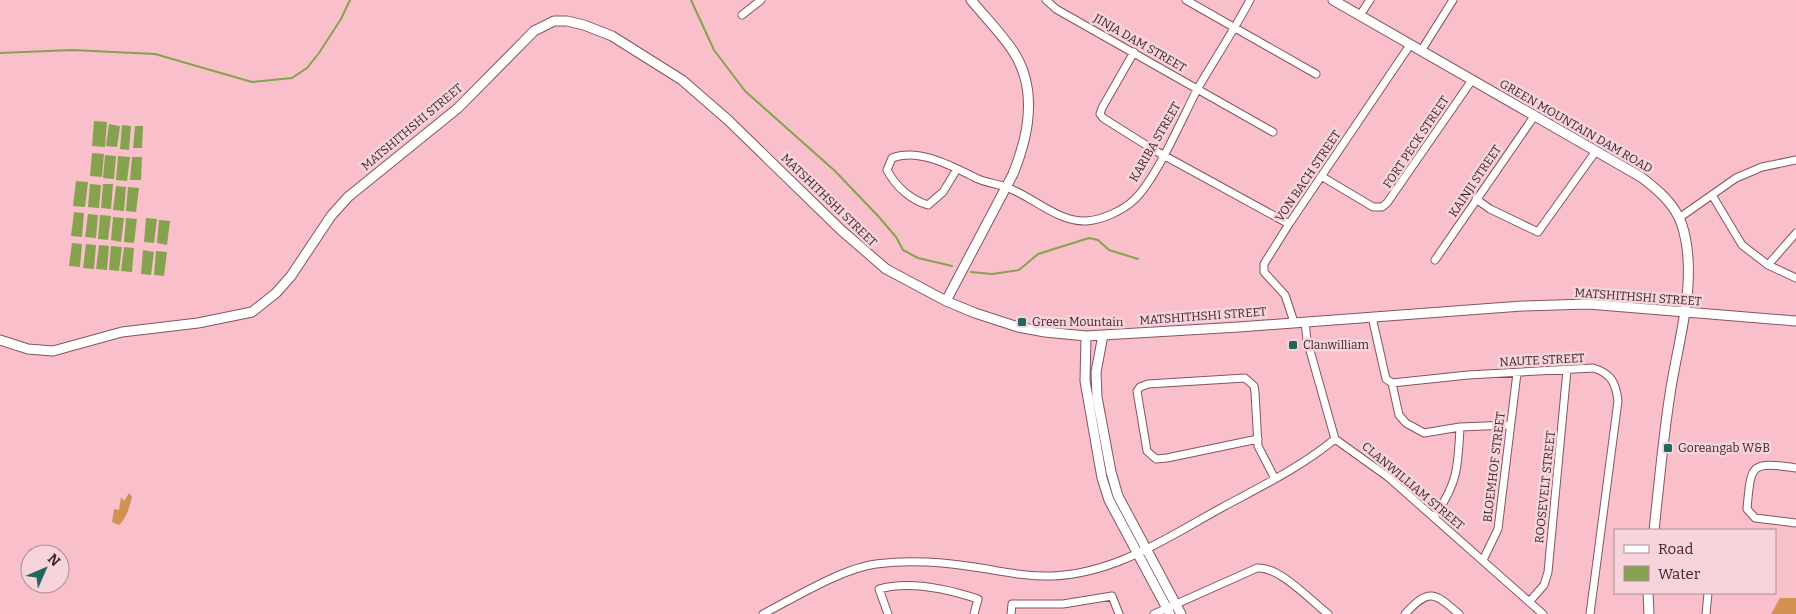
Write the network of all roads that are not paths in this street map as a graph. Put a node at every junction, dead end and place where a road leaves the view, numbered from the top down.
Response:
1 (761, 0) edge
2 (971, 0) edge
3 (1046, 0) edge
4 (1186, 0) edge
5 (1250, 0) edge
6 (1332, 0) edge
7 (1370, 0) edge
8 (1454, 0) edge
9 (742, 15) dead end
10 (1360, 15) junction
11 (1234, 28) junction
12 (1410, 45) junction
13 (1421, 51) junction
14 (1134, 52) junction
15 (1316, 74) dead end
16 (1472, 80) junction
17 (1198, 89) junction
18 (1534, 115) junction
19 (1273, 132) dead end
20 (1596, 151) junction
21 (1163, 154) junction
22 (1796, 160) edge
23 (957, 169) junction
24 (1321, 176) junction
25 (1006, 187) junction
26 (1712, 195) junction
27 (1476, 200) junction
28 (1679, 218) junction
29 (1289, 224) junction
30 (1796, 233) edge
31 (1435, 260) dead end
32 (1768, 265) junction
33 (1796, 278) edge
34 (946, 301) junction
35 (1684, 312) junction
36 (1372, 317) junction
37 (1796, 321) edge
38 (1294, 322) junction
39 (1305, 322) junction
40 (1103, 335) junction
41 (1086, 336) junction
42 (0, 340) edge
43 (1567, 370) junction
44 (1517, 373) junction
45 (1392, 383) junction
46 (1510, 425) junction
47 (1460, 427) junction
48 (1258, 439) junction
49 (1335, 439) junction
50 (1796, 468) edge
51 (1275, 479) junction
52 (1434, 517) junction
53 (1796, 523) edge
54 (1654, 529) edge
55 (1147, 550) junction
56 (1137, 554) junction
57 (1483, 560) junction
58 (1648, 594) edge
59 (1708, 594) edge
60 (1530, 601) junction
61 (1176, 604) junction
62 (1168, 611) edge
63 (763, 614) edge
64 (888, 614) edge
65 (974, 614) edge
66 (1011, 614) edge
67 (1120, 614) edge
68 (1154, 614) edge
69 (1181, 614) edge
70 (1328, 614) edge
71 (1405, 614) edge
72 (1459, 614) edge
73 (1543, 614) edge
74 (1590, 614) edge
75 (1649, 614) edge
76 (1706, 614) edge

1 - 9 street
2 - 25 main road
3 - 14 street, JINJA DAM STREET
4 - 11 street
5 - 11 street, KARIBA STREET
6 - 10 main road, GREEN MOUNTAIN DAM ROAD
7 - 10 street
8 - 13 street
10 - 12 main road, GREEN MOUNTAIN DAM ROAD
11 - 15 street
11 - 17 street, KARIBA STREET
12 - 13 main road, GREEN MOUNTAIN DAM ROAD
12 - 24 street, VON BACH STREET
13 - 16 main road, GREEN MOUNTAIN DAM ROAD
14 - 17 street, JINJA DAM STREET
14 - 21 street
16 - 18 main road, GREEN MOUNTAIN DAM ROAD
16 - 24 street, FORT PECK STREET
17 - 19 street, JINJA DAM STREET
17 - 21 street, KARIBA STREET
18 - 20 main road, GREEN MOUNTAIN DAM ROAD
18 - 27 street, KAINJI STREET
20 - 27 street
20 - 28 main road, GREEN MOUNTAIN DAM ROAD
21 - 25 street, KARIBA STREET
21 - 29 street
22 - 26 street
23 - 23 street, KARIBA STREET
23 - 25 street, KARIBA STREET
24 - 29 street, VON BACH STREET
25 - 34 main road
26 - 28 street
26 - 32 street
27 - 31 street, KAINJI STREET
28 - 35 main road, GREEN MOUNTAIN DAM ROAD
29 - 38 street, VON BACH STREET
30 - 32 street
32 - 33 street
34 - 41 main road, MATSHITHSHI STREET
34 - 42 main road, MATSHITHSHI STREET
35 - 36 main road, MATSHITHSHI STREET
35 - 37 main road, MATSHITHSHI STREET
35 - 54 main road, GREEN MOUNTAIN DAM ROAD
36 - 39 main road, MATSHITHSHI STREET
36 - 45 street
38 - 39 main road, MATSHITHSHI STREET
38 - 40 main road, MATSHITHSHI STREET
39 - 49 street
40 - 41 main road, MATSHITHSHI STREET
40 - 55 main road
41 - 56 main road
43 - 44 street, NAUTE STREET
43 - 60 street, ROOSEVELT STREET
43 - 74 street, NAUTE STREET
44 - 45 street, NAUTE STREET
44 - 46 street, BLOEMHOF STREET
45 - 47 street
46 - 47 street
46 - 57 street, BLOEMHOF STREET
47 - 52 street
48 - 48 street
48 - 51 street
49 - 51 street
49 - 52 street, CLANWILLIAM STREET
50 - 53 street
51 - 55 street
52 - 57 street, CLANWILLIAM STREET
55 - 56 street
55 - 61 main road
56 - 62 main road
56 - 63 street
57 - 60 street, CLANWILLIAM STREET
58 - 75 main road
59 - 76 street
60 - 73 street, CLANWILLIAM STREET
61 - 62 street
61 - 69 main road
61 - 70 street
62 - 68 street
64 - 65 street
66 - 67 street
71 - 72 street

